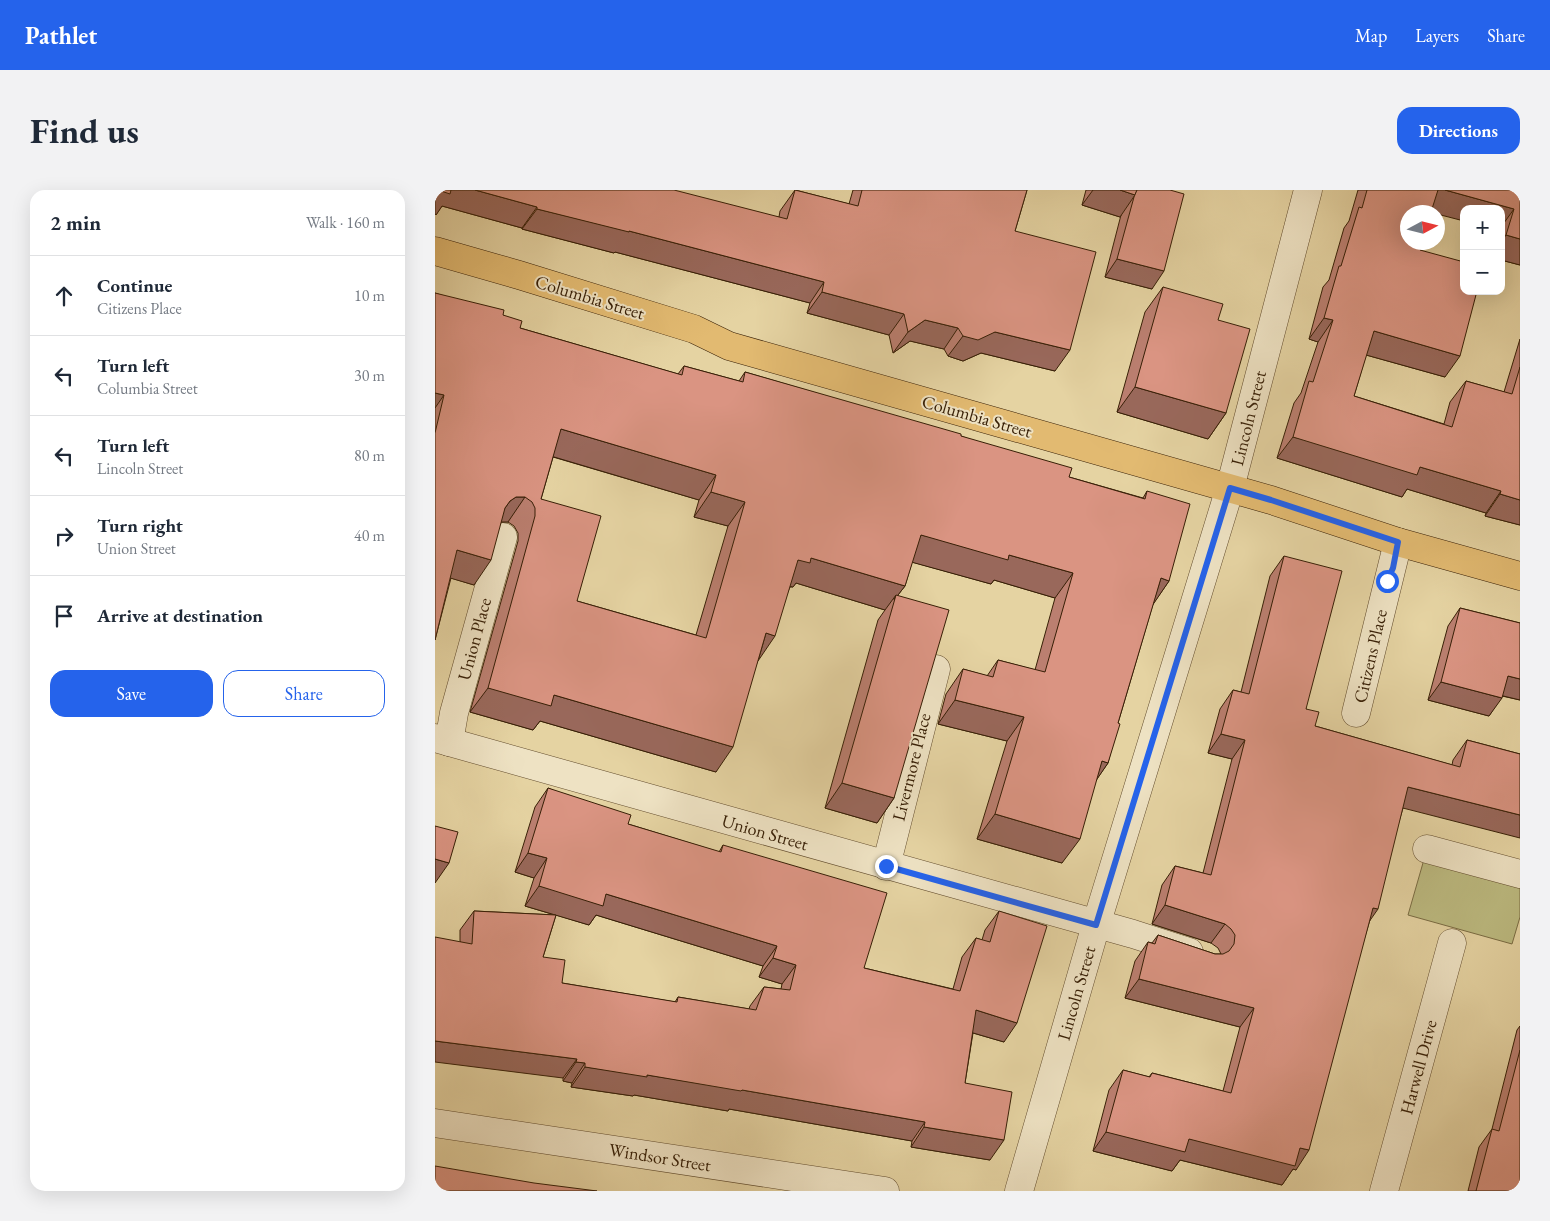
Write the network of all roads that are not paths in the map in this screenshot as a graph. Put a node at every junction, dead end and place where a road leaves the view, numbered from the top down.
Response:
1 (1308, 190) edge
2 (435, 252) edge
3 (1230, 488) junction
4 (503, 537) edge
5 (1398, 542) junction
6 (1520, 576) edge
7 (936, 669) edge
8 (1356, 713) dead end
9 (442, 740) edge
10 (1427, 849) dead end
11 (886, 866) junction
12 (1520, 874) edge
13 (1096, 925) junction
14 (1452, 944) dead end
15 (1206, 958) edge
16 (435, 1123) edge
17 (885, 1191) edge
18 (1019, 1191) edge
19 (1384, 1191) edge

1 - 3 street, Lincoln Street
2 - 3 main road, Columbia Street
3 - 5 main road, Columbia Street
3 - 13 street, Lincoln Street
4 - 9 street, Union Place
5 - 6 main road, Columbia Street
5 - 8 street, Citizens Place
7 - 11 street, Livermore Place
9 - 11 street, Union Street
10 - 12 street
11 - 13 street, Union Street
13 - 15 street, Union Street
13 - 18 street, Lincoln Street
14 - 19 street, Harwell Drive
16 - 17 street, Windsor Street

